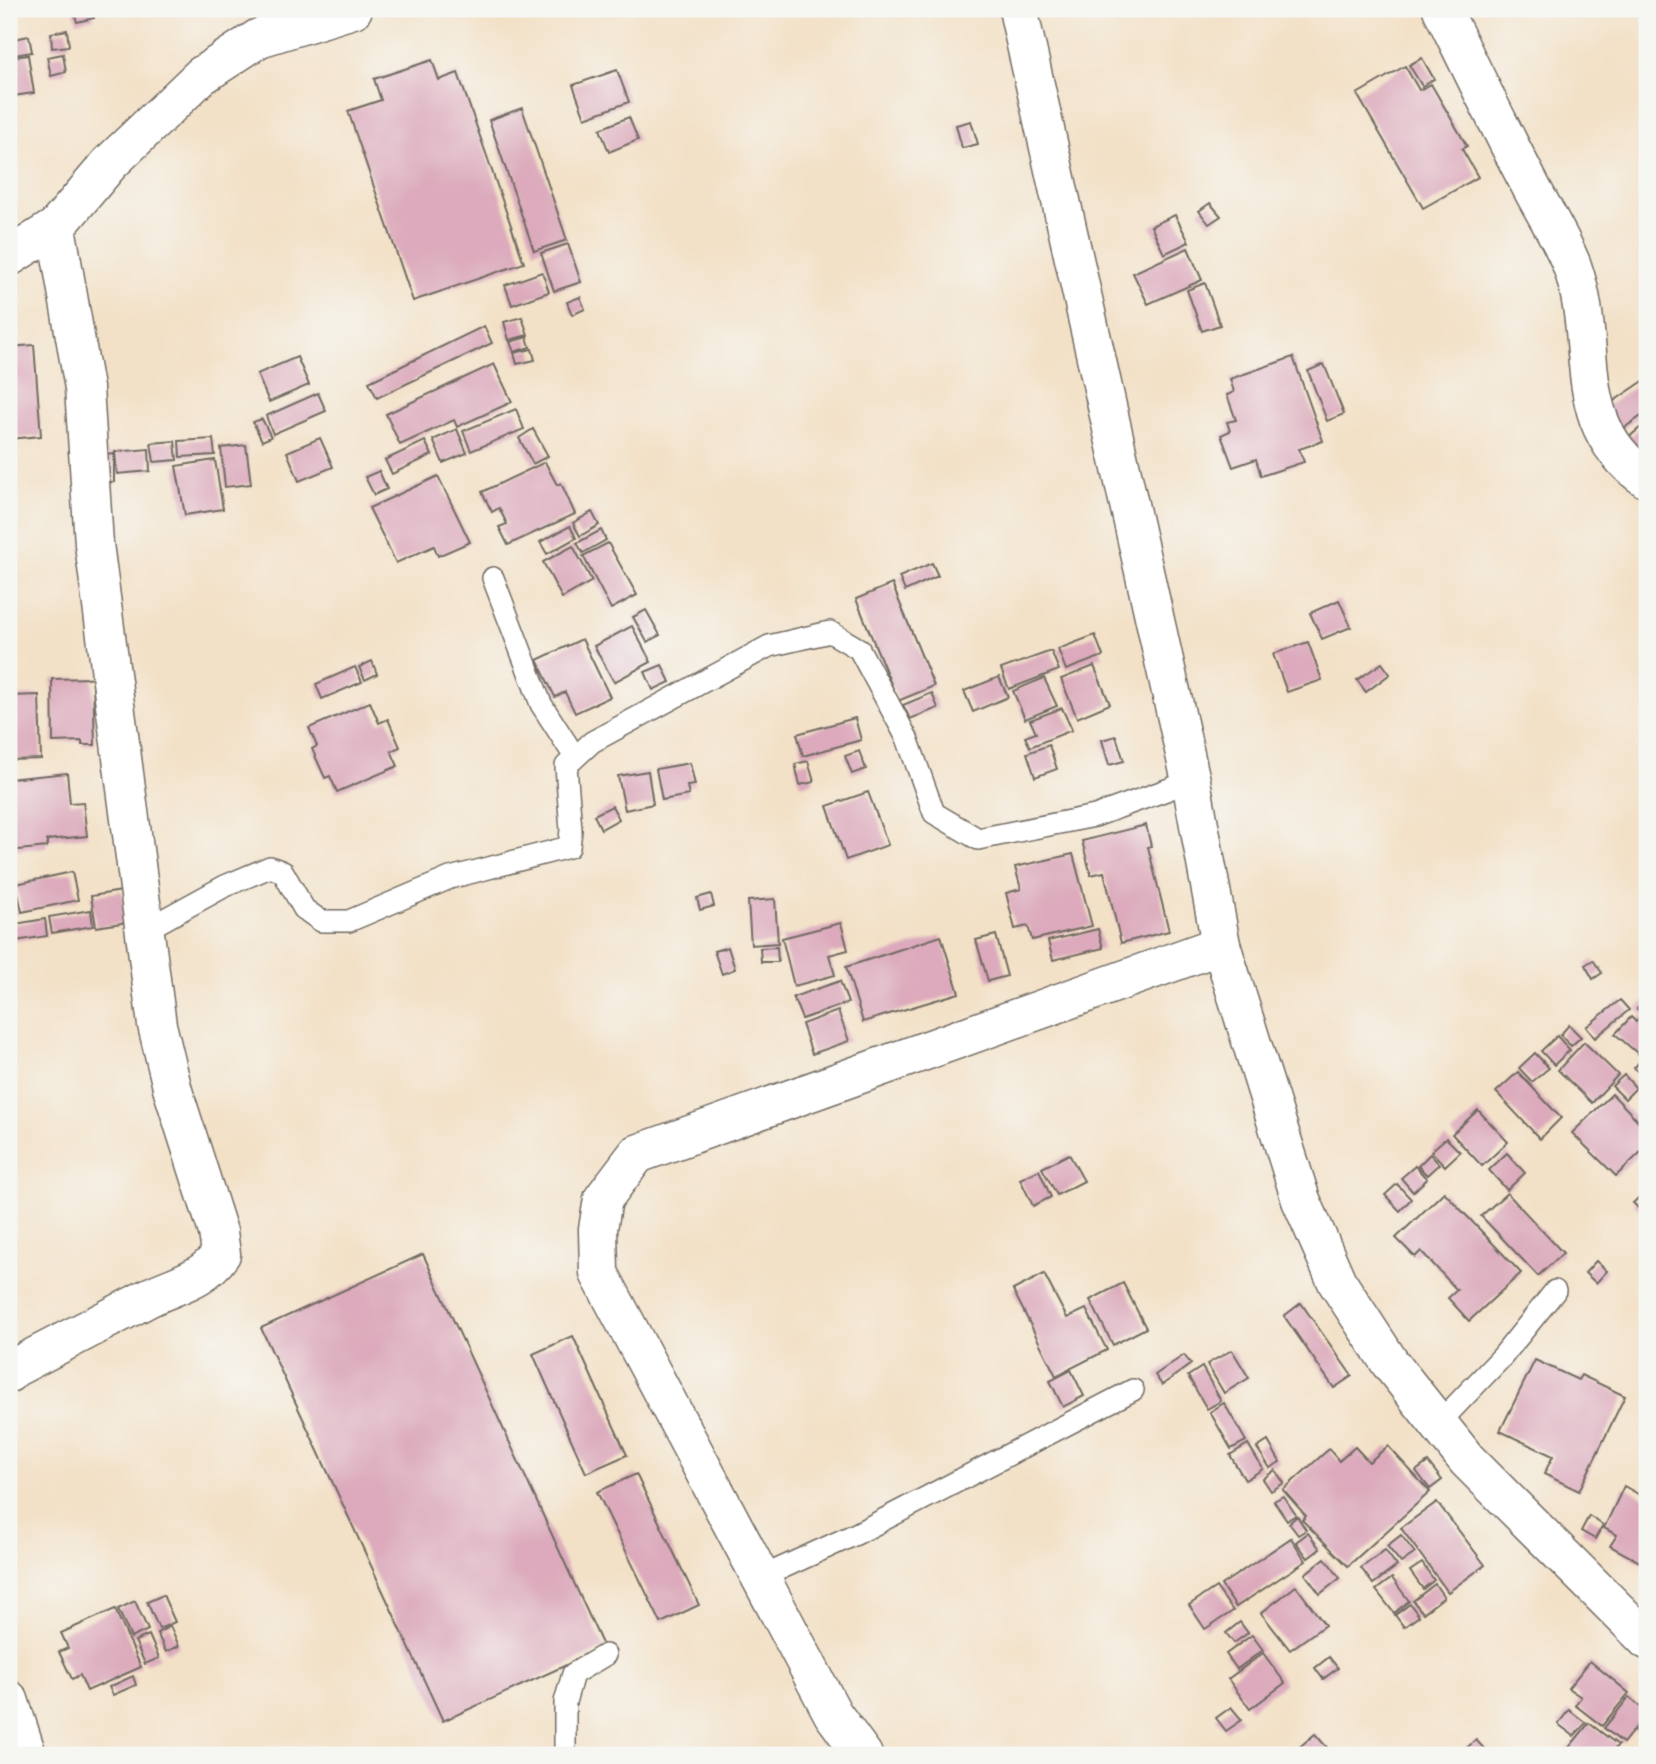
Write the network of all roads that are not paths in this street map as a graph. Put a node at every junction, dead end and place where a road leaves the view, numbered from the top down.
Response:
1 (352, 9) edge
2 (1018, 9) edge
3 (1441, 9) edge
4 (56, 227) junction
5 (9, 257) edge
6 (1647, 479) edge
7 (492, 578) dead end
8 (575, 757) junction
9 (1191, 782) junction
10 (145, 930) junction
11 (1221, 944) junction
12 (1555, 1291) dead end
13 (9, 1373) edge
14 (1133, 1390) dead end
15 (1438, 1424) junction
16 (761, 1577) junction
17 (1647, 1640) edge
18 (605, 1655) dead end
19 (9, 1699) edge
20 (27, 1755) edge
21 (565, 1755) edge
22 (863, 1755) edge

1 - 4 street
2 - 9 street
3 - 6 street
4 - 5 street
4 - 10 street
7 - 8 lane
8 - 9 lane
8 - 10 lane
9 - 11 street
10 - 13 street
11 - 15 street
11 - 16 street
12 - 15 lane
14 - 16 lane
15 - 17 street
16 - 22 street
18 - 21 lane
19 - 20 street

